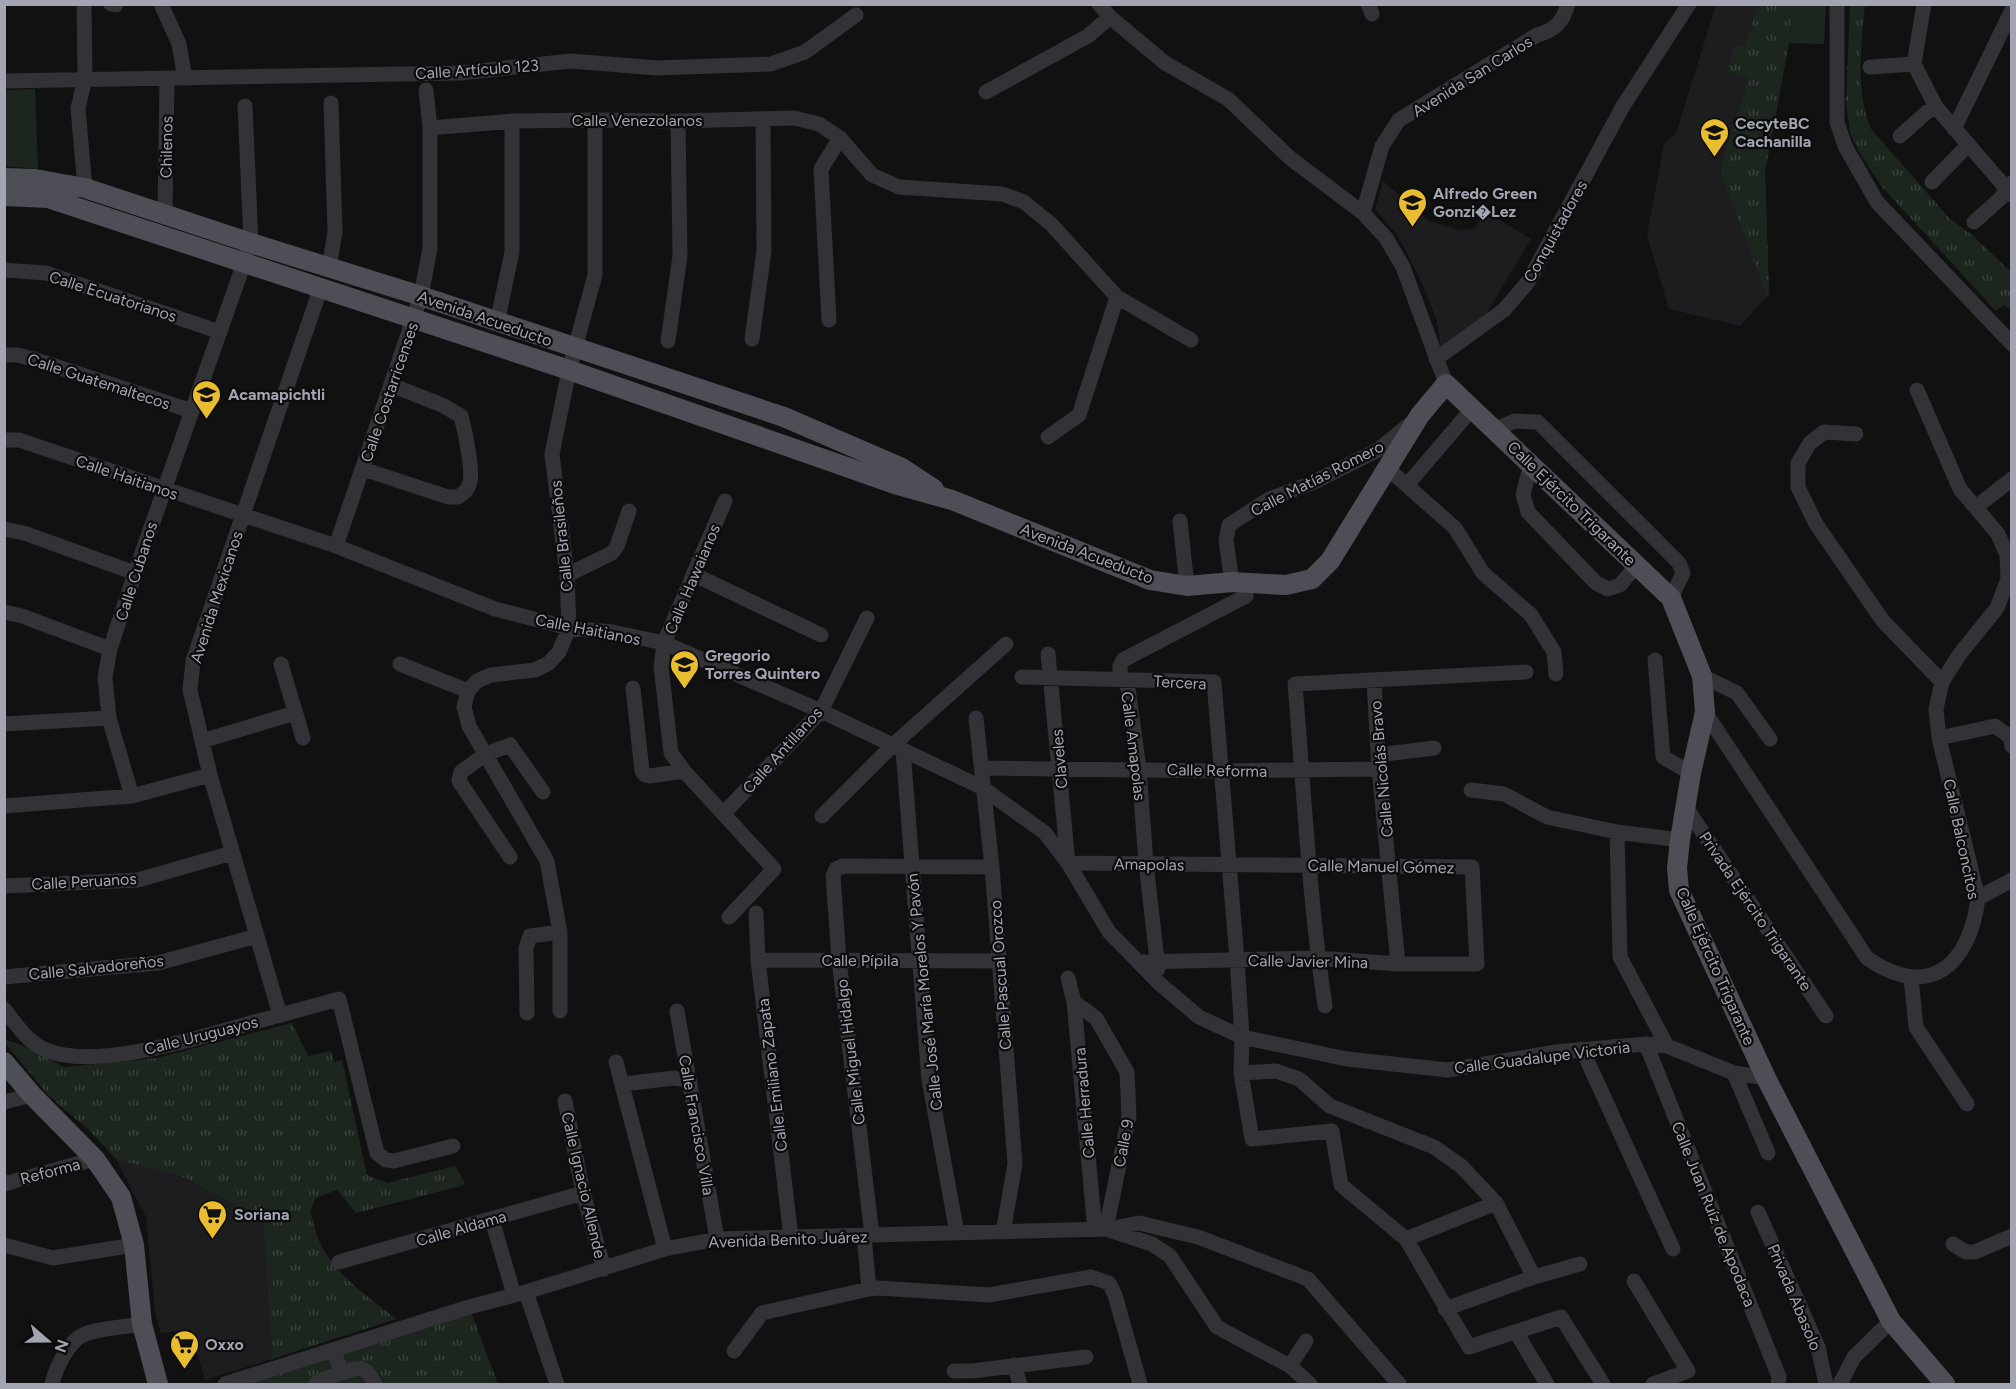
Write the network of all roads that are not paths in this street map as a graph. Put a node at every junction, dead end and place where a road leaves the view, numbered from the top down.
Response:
1 (84, 4) edge
2 (111, 4) edge
3 (161, 4) edge
4 (1100, 4) edge
5 (1559, 4) edge
6 (1568, 4) edge
7 (1689, 4) edge
8 (1837, 4) edge
9 (1924, 4) edge
10 (116, 5) edge
11 (2012, 10) edge
12 (856, 15) dead end
13 (1110, 17) junction
14 (1537, 35) junction
15 (1914, 64) junction
16 (1870, 67) dead end
17 (185, 78) junction
18 (84, 79) junction
19 (167, 80) junction
20 (4, 81) edge
21 (426, 90) dead end
22 (986, 92) dead end
23 (331, 103) dead end
24 (245, 106) dead end
25 (1936, 107) junction
26 (763, 119) junction
27 (595, 120) junction
28 (678, 121) junction
29 (512, 122) junction
30 (430, 128) junction
31 (1954, 129) junction
32 (1900, 136) dead end
33 (840, 138) junction
34 (1968, 145) junction
35 (4, 178) edge
36 (1932, 182) dead end
37 (85, 188) junction
38 (2010, 190) edge
39 (4, 196) edge
40 (1363, 213) junction
41 (165, 214) junction
42 (1974, 222) dead end
43 (251, 243) junction
44 (245, 262) junction
45 (329, 268) junction
46 (4, 270) edge
47 (321, 287) junction
48 (421, 296) junction
49 (1117, 297) junction
50 (414, 317) junction
51 (829, 320) dead end
52 (497, 322) junction
53 (220, 332) junction
54 (752, 339) dead end
55 (1191, 340) dead end
56 (668, 341) dead end
57 (2012, 344) edge
58 (576, 349) junction
59 (4, 355) edge
60 (1436, 359) junction
61 (569, 370) junction
62 (1446, 384) junction
63 (391, 385) junction
64 (1917, 390) dead end
65 (1472, 409) junction
66 (192, 411) junction
67 (1420, 416) junction
68 (1495, 429) junction
69 (1856, 434) dead end
70 (1048, 437) dead end
71 (4, 440) edge
72 (1531, 463) junction
73 (1386, 467) junction
74 (363, 469) junction
75 (2012, 479) edge
76 (1407, 485) junction
77 (164, 489) junction
78 (952, 500) junction
79 (724, 501) dead end
80 (1976, 507) junction
81 (628, 511) dead end
82 (242, 515) junction
83 (1180, 521) dead end
84 (4, 529) edge
85 (336, 546) junction
86 (1637, 565) junction
87 (135, 573) junction
88 (693, 574) junction
89 (567, 575) junction
90 (1239, 583) junction
91 (1187, 586) junction
92 (1671, 598) junction
93 (4, 612) edge
94 (867, 618) dead end
95 (569, 628) junction
96 (820, 635) dead end
97 (664, 644) junction
98 (1006, 644) dead end
99 (110, 649) junction
100 (1048, 654) dead end
101 (1655, 660) dead end
102 (281, 664) dead end
103 (400, 664) dead end
104 (1526, 672) dead end
105 (1556, 674) dead end
106 (1051, 676) junction
107 (1702, 676) junction
108 (1022, 677) dead end
109 (1124, 679) junction
110 (1374, 681) junction
111 (1942, 682) junction
112 (633, 688) dead end
113 (468, 692) junction
114 (821, 711) junction
115 (1705, 712) junction
116 (295, 713) junction
117 (109, 718) junction
118 (976, 718) dead end
119 (4, 724) edge
120 (303, 738) dead end
121 (1940, 738) junction
122 (1770, 739) dead end
123 (202, 741) junction
124 (2012, 746) edge
125 (898, 748) junction
126 (1434, 748) dead end
127 (486, 754) junction
128 (1379, 762) junction
129 (982, 768) junction
130 (1059, 768) junction
131 (1138, 769) junction
132 (684, 771) junction
133 (1220, 771) junction
134 (1302, 771) junction
135 (1690, 773) junction
136 (210, 775) junction
137 (983, 788) junction
138 (1471, 790) dead end
139 (543, 792) dead end
140 (132, 796) junction
141 (4, 806) edge
142 (1685, 806) junction
143 (724, 813) junction
144 (822, 816) dead end
145 (1617, 832) junction
146 (1680, 840) junction
147 (232, 853) junction
148 (510, 857) dead end
149 (1068, 863) junction
150 (1146, 863) junction
151 (1309, 865) junction
152 (911, 866) junction
153 (1229, 866) junction
154 (992, 867) junction
155 (1390, 868) junction
156 (2012, 880) edge
157 (4, 886) edge
158 (1978, 898) junction
159 (756, 913) dead end
160 (729, 917) dead end
161 (560, 933) junction
162 (257, 936) junction
163 (1318, 958) junction
164 (1237, 959) junction
165 (758, 960) junction
166 (839, 960) junction
167 (919, 960) junction
168 (999, 960) junction
169 (1157, 961) junction
170 (1139, 962) junction
171 (1398, 964) junction
172 (1477, 964) joint
173 (4, 977) edge
174 (1068, 978) dead end
175 (1911, 978) junction
176 (1160, 984) junction
177 (1074, 1002) junction
178 (1325, 1006) dead end
179 (4, 1009) edge
180 (560, 1011) dead end
181 (677, 1011) dead end
182 (528, 1013) dead end
183 (280, 1015) junction
184 (1826, 1016) dead end
185 (1242, 1037) junction
186 (1646, 1044) junction
187 (1667, 1046) junction
188 (1582, 1049) junction
189 (4, 1062) edge
190 (616, 1062) dead end
191 (1242, 1073) junction
192 (1734, 1073) junction
193 (1766, 1078) junction
194 (690, 1081) junction
195 (623, 1084) junction
196 (32, 1095) junction
197 (565, 1101) dead end
198 (4, 1102) edge
199 (1967, 1104) dead end
200 (453, 1146) dead end
201 (1768, 1153) dead end
202 (95, 1159) junction
203 (4, 1184) edge
204 (583, 1193) junction
205 (1496, 1203) junction
206 (1758, 1212) dead end
207 (492, 1220) junction
208 (1101, 1230) junction
209 (1003, 1232) junction
210 (957, 1233) junction
211 (868, 1236) junction
212 (791, 1237) junction
213 (2011, 1237) edge
214 (717, 1239) junction
215 (1406, 1239) junction
216 (1953, 1244) dead end
217 (4, 1245) edge
218 (134, 1245) junction
219 (665, 1249) junction
220 (1673, 1249) dead end
221 (339, 1262) dead end
222 (1580, 1264) dead end
223 (604, 1269) junction
224 (1534, 1277) junction
225 (1634, 1281) dead end
226 (869, 1289) junction
227 (520, 1294) junction
228 (1445, 1309) junction
229 (1891, 1321) junction
230 (142, 1324) junction
231 (1516, 1332) junction
232 (1305, 1341) dead end
233 (334, 1350) junction
234 (734, 1351) dead end
235 (1086, 1357) dead end
236 (1014, 1365) junction
237 (1290, 1366) junction
238 (954, 1371) dead end
239 (341, 1373) junction
240 (52, 1384) edge
241 (158, 1384) edge
242 (225, 1384) edge
243 (315, 1384) edge
244 (375, 1384) edge
245 (557, 1384) edge
246 (1020, 1384) edge
247 (1137, 1384) edge
248 (1310, 1384) edge
249 (1399, 1384) edge
250 (1547, 1384) edge
251 (1603, 1384) edge
252 (1653, 1384) edge
253 (1778, 1384) edge
254 (1826, 1384) edge
255 (1840, 1384) edge
256 (1945, 1384) edge

1 - 18 street
2 - 10 street
3 - 17 street
4 - 13 street
5 - 14 street, Avenida San Carlos
6 - 14 street, Avenida San Carlos
7 - 60 street, Conquistadores
8 - 57 street
9 - 15 street
11 - 31 street
12 - 17 street, Calle Artículo 123
13 - 22 street
13 - 40 street
14 - 40 street, Avenida San Carlos
15 - 16 street
15 - 25 street
17 - 19 street, Calle Artículo 123
18 - 19 street, Calle Artículo 123
18 - 20 street, Calle Artículo 123
18 - 37 street
19 - 41 street, Chilenos
21 - 30 street, Calle Costarricenses
23 - 45 street
24 - 43 street, Calle Cubanos
25 - 31 street
25 - 32 street
26 - 28 street, Calle Venezolanos
26 - 33 street, Calle Venezolanos
26 - 54 street
27 - 28 street, Calle Venezolanos
27 - 29 street, Calle Venezolanos
27 - 58 street, Calle Brasileños
28 - 56 street
29 - 30 street, Calle Venezolanos
29 - 52 street
30 - 48 street, Calle Costarricenses
31 - 34 street
33 - 49 street, Calle Venezolanos
33 - 51 street
34 - 36 street
34 - 38 street
35 - 37 main road, Avenida Acueducto
37 - 41 main road, Avenida Acueducto
38 - 42 street
39 - 44 main road, Avenida Acueducto
40 - 60 street
41 - 43 main road, Avenida Acueducto
43 - 44 street, Calle Cubanos
43 - 45 main road, Avenida Acueducto
44 - 47 main road, Avenida Acueducto
44 - 53 street, Calle Cubanos
45 - 48 main road, Avenida Acueducto
46 - 53 street, Calle Ecuatorianos
47 - 50 main road, Avenida Acueducto
47 - 82 street, Avenida Mexicanos
48 - 50 street, Calle Costarricenses
48 - 52 main road, Avenida Acueducto
49 - 55 street, Calle Venezolanos
49 - 70 street
50 - 61 main road, Avenida Acueducto
50 - 63 street, Calle Costarricenses
52 - 58 main road, Avenida Acueducto
53 - 66 street, Calle Cubanos
58 - 61 street, Calle Brasileños
58 - 78 main road, Avenida Acueducto
59 - 66 street, Calle Guatemaltecos
60 - 62 street
61 - 78 main road, Avenida Acueducto
61 - 89 street, Calle Brasileños
62 - 65 main road, Calle Ejército Trigarante
62 - 67 main road, Avenida Acueducto
63 - 74 street, Calle Costarricenses
63 - 74 street
64 - 80 street, Calle Balconcitos
65 - 68 main road, Calle Ejército Trigarante
65 - 76 street
66 - 77 street, Calle Cubanos
67 - 73 main road, Avenida Acueducto
67 - 90 street, Calle Matías Romero
68 - 72 main road, Calle Ejército Trigarante
68 - 92 street
69 - 111 street
71 - 77 street, Calle Haitianos
72 - 86 main road, Calle Ejército Trigarante
72 - 86 street
73 - 76 street
73 - 90 main road, Avenida Acueducto
74 - 85 street, Calle Costarricenses
75 - 80 street
76 - 105 street
77 - 82 street, Calle Haitianos
77 - 87 street, Calle Cubanos
78 - 91 main road, Avenida Acueducto
79 - 88 street, Calle Hawaianos
80 - 111 street, Calle Balconcitos
81 - 89 street
82 - 85 street, Calle Haitianos
82 - 123 street, Avenida Mexicanos
83 - 91 street
84 - 87 street
85 - 95 street, Calle Haitianos
86 - 92 main road, Calle Ejército Trigarante
87 - 99 street, Calle Cubanos
88 - 96 street
88 - 97 street, Calle Hawaianos
89 - 95 street, Calle Brasileños
90 - 91 main road, Avenida Acueducto
90 - 109 street, Calle Amapolas
92 - 107 main road, Calle Ejército Trigarante
93 - 99 street
94 - 114 street, Calle Antillanos
95 - 97 street, Calle Haitianos
95 - 113 street, Calle Brasileños
97 - 114 street, Calle Haitianos
97 - 132 street, Calle Hawaianos
98 - 125 street
99 - 117 street, Calle Cubanos
100 - 106 street, Claveles
101 - 135 street
102 - 116 street
103 - 113 street
104 - 110 street
106 - 108 street, Tercera
106 - 109 street, Tercera
106 - 130 street, Claveles
107 - 115 main road, Calle Ejército Trigarante
107 - 122 street
109 - 131 street, Calle Amapolas
109 - 133 street, Tercera
110 - 128 street, Calle Nicolás Bravo
110 - 134 street
111 - 121 street, Calle Balconcitos
112 - 132 street
113 - 127 street
114 - 125 street, Calle Haitianos
114 - 143 street, Calle Antillanos
115 - 135 main road, Calle Ejército Trigarante
115 - 175 street, Calle Balconcitos
116 - 120 street
116 - 123 street
117 - 119 street
117 - 140 street, Calle Cubanos
118 - 129 street, Calle Pascual Orozco
121 - 124 street
121 - 158 street, Calle Balconcitos
123 - 136 street, Avenida Mexicanos
125 - 137 street, Calle Haitianos
125 - 144 street
125 - 152 street, Calle José María Morelos Y Pavón
126 - 128 street, Calle Reforma
127 - 139 street
127 - 148 street
127 - 161 street
128 - 134 street, Calle Reforma
128 - 155 street, Calle Nicolás Bravo
129 - 130 street, Calle Reforma
129 - 137 street, Calle Pascual Orozco
130 - 131 street, Calle Reforma
130 - 149 street, Claveles
131 - 133 street, Calle Reforma
131 - 150 street, Calle Amapolas
132 - 143 street, Calle Hawaianos
133 - 134 street, Calle Reforma
133 - 153 street
134 - 151 street
135 - 142 main road, Calle Ejército Trigarante
136 - 140 street
136 - 147 street, Avenida Mexicanos
137 - 149 street, Calle Haitianos
137 - 154 street, Calle Pascual Orozco
138 - 145 street
140 - 141 street
142 - 146 main road, Calle Ejército Trigarante
142 - 184 street, Privada Ejército Trigarante
143 - 160 street, Calle Hawaianos
145 - 146 street
145 - 187 street
146 - 193 main road, Calle Ejército Trigarante
147 - 157 street, Calle Peruanos
147 - 162 street, Avenida Mexicanos
149 - 150 street, Amapolas
149 - 170 street, Calle Guadalupe Victoria
150 - 153 street, Amapolas
150 - 169 street, Calle Amapolas
151 - 153 street, Calle Manuel Gómez
151 - 155 street, Calle Manuel Gómez
151 - 163 street
152 - 154 street
152 - 166 street, Calle Miguel Hidalgo
152 - 167 street, Calle José María Morelos Y Pavón
153 - 164 street
154 - 168 street, Calle Pascual Orozco
155 - 171 street, Calle Nicolás Bravo
155 - 172 street, Calle Manuel Gómez
156 - 158 street
158 - 175 street, Calle Balconcitos
159 - 165 street, Calle Emiliano Zapata
161 - 180 street
161 - 182 street
162 - 173 street, Calle Salvadoreños
162 - 183 street, Avenida Mexicanos
163 - 164 street, Calle Javier Mina
163 - 171 street, Calle Javier Mina
163 - 178 street
164 - 169 street, Calle Javier Mina
164 - 185 street
165 - 166 street, Calle Pípila
165 - 212 street, Calle Emiliano Zapata
166 - 167 street, Calle Pípila
166 - 211 street, Calle Miguel Hidalgo
167 - 168 street, Calle Pípila
167 - 210 street, Calle José María Morelos Y Pavón
168 - 209 street, Calle Pascual Orozco
169 - 170 street, Calle Javier Mina
169 - 176 street, Calle Amapolas
170 - 176 street, Calle Guadalupe Victoria
171 - 172 street, Calle Javier Mina
174 - 177 street, Calle Herradura
175 - 199 street
176 - 185 street, Calle Guadalupe Victoria
177 - 208 street, Calle Herradura
177 - 208 street, Calle 9
179 - 183 street, Calle Uruguayos
181 - 194 street, Calle Francisco Villa
183 - 200 street, Calle Uruguayos
185 - 188 street, Calle Guadalupe Victoria
185 - 191 street
186 - 187 street, Calle Guadalupe Victoria
186 - 188 street, Calle Guadalupe Victoria
186 - 253 street, Calle Juan Ruíz de Apodaca
187 - 192 street, Calle Guadalupe Victoria
188 - 220 street
189 - 196 main road
190 - 195 street
191 - 205 street
191 - 215 street
192 - 193 street, Calle Guadalupe Victoria
192 - 201 street
193 - 229 main road, Calle Ejército Trigarante
194 - 195 street
194 - 214 street, Calle Francisco Villa
195 - 219 street
196 - 198 street
196 - 202 main road
197 - 204 street, Calle Ignacio Allende
202 - 203 street, Reforma
202 - 218 main road
204 - 207 street, Calle Aldama
204 - 223 street, Calle Ignacio Allende
205 - 215 street
205 - 224 street
206 - 254 street, Privada Abasolo
207 - 221 street, Calle Aldama
207 - 227 street
208 - 209 street, Avenida Benito Juárez
208 - 237 street, Avenida Benito Juárez
208 - 249 street
209 - 210 street, Avenida Benito Juárez
210 - 211 street, Avenida Benito Juárez
211 - 212 street, Avenida Benito Juárez
211 - 226 street, Calle Miguel Hidalgo
212 - 214 street, Avenida Benito Juárez
213 - 216 street
214 - 219 street, Avenida Benito Juárez
215 - 228 street
217 - 218 street
218 - 230 main road
219 - 223 street, Avenida Benito Juárez
222 - 224 street
223 - 227 street, Avenida Benito Juárez
224 - 228 street
225 - 252 street
226 - 234 street
226 - 247 street
227 - 233 street, Avenida Benito Juárez
227 - 245 street
228 - 231 street
229 - 255 street
229 - 256 main road, Calle Ejército Trigarante
230 - 240 street
230 - 241 main road
231 - 250 street
231 - 251 street
232 - 237 street
233 - 239 street
233 - 242 street, Avenida Benito Juárez
235 - 236 street
236 - 238 street
236 - 246 street
237 - 248 street, Avenida Benito Juárez
239 - 243 street
239 - 244 street

